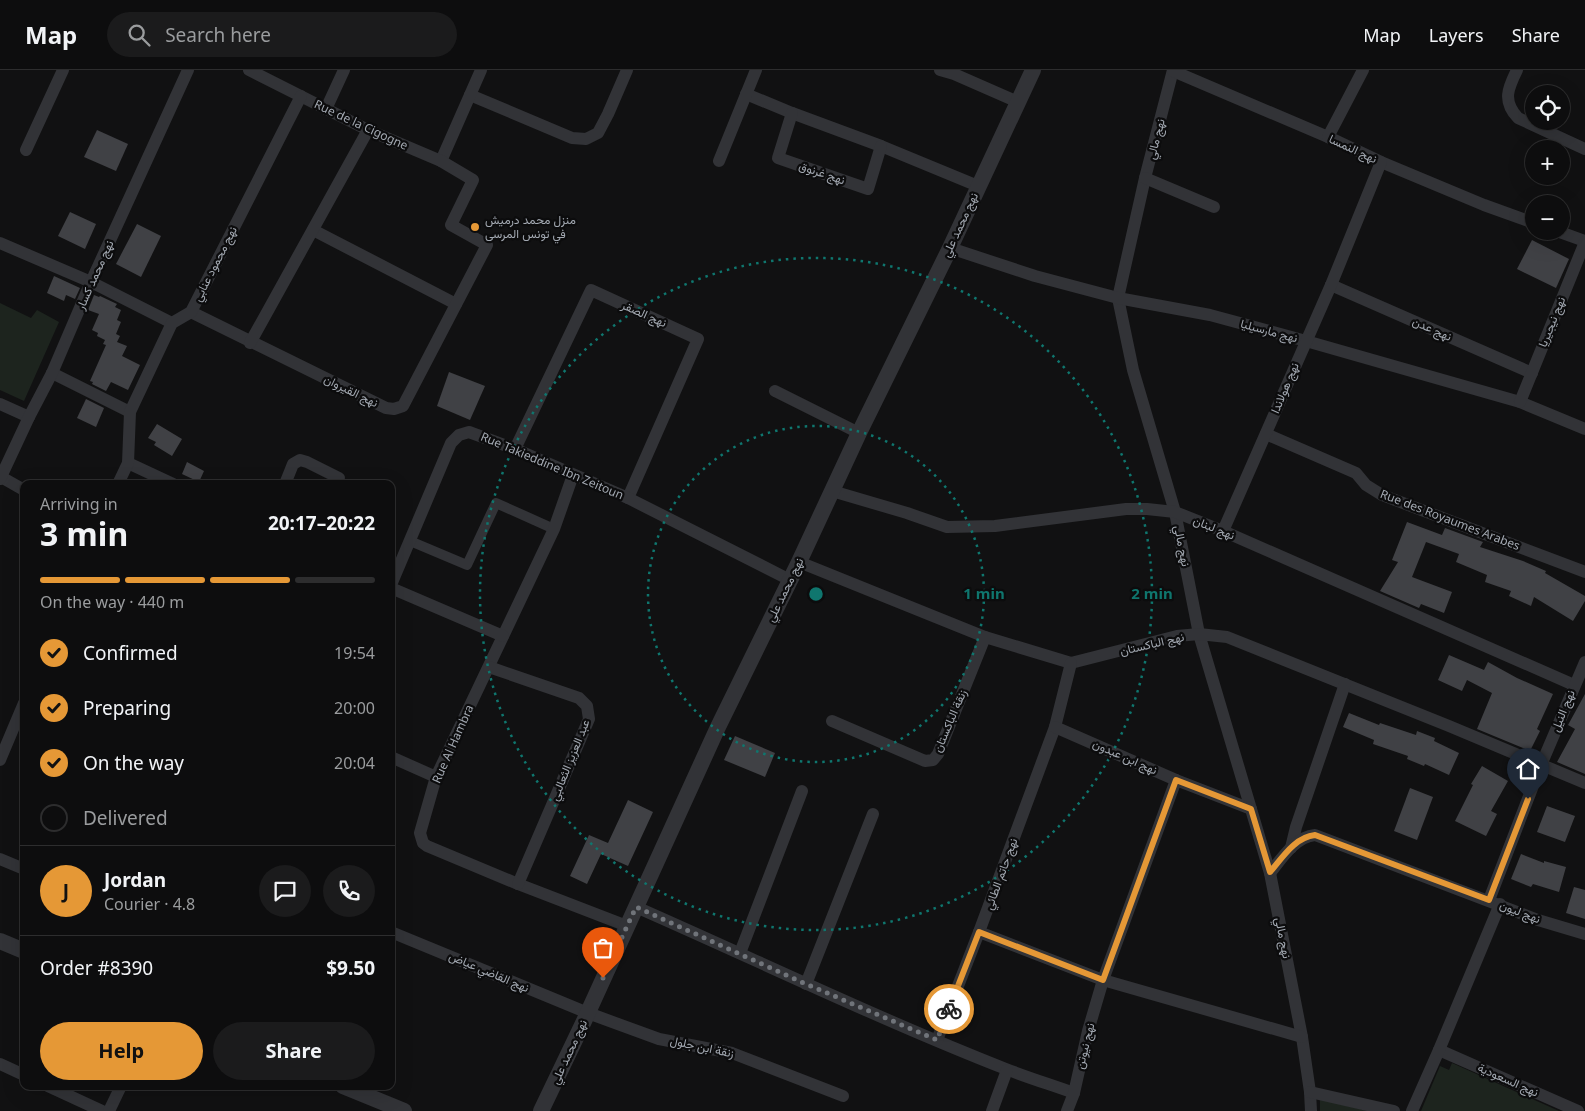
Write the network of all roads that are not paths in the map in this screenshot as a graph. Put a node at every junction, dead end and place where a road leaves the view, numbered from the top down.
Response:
1 (63, 70) edge
2 (188, 70) edge
3 (249, 70) edge
4 (344, 70) edge
5 (482, 70) edge
6 (627, 70) edge
7 (756, 70) edge
8 (940, 70) edge
9 (1033, 70) edge
10 (1363, 70) edge
11 (1517, 70) edge
12 (1173, 71) edge
13 (746, 94) junction
14 (470, 95) junction
15 (301, 96) junction
16 (1018, 102) junction
17 (326, 109) junction
18 (792, 113) junction
19 (368, 130) junction
20 (1328, 138) junction
21 (881, 146) junction
22 (1585, 149) edge
23 (26, 150) dead end
24 (440, 160) junction
25 (720, 161) dead end
26 (1381, 162) junction
27 (1145, 178) junction
28 (473, 180) joint
29 (978, 186) junction
30 (1214, 207) dead end
31 (1525, 220) edge
32 (313, 230) junction
33 (1570, 236) edge
34 (1585, 242) edge
35 (0, 243) edge
36 (950, 248) junction
37 (91, 282) junction
38 (1332, 285) junction
39 (1118, 298) junction
40 (456, 304) junction
41 (191, 312) junction
42 (172, 323) junction
43 (1306, 341) junction
44 (250, 342) junction
45 (52, 373) junction
46 (1532, 373) junction
47 (775, 391) dead end
48 (1520, 402) junction
49 (0, 404) edge
50 (130, 412) junction
51 (28, 417) junction
52 (1585, 429) edge
53 (859, 433) junction
54 (1266, 434) junction
55 (515, 449) junction
56 (128, 463) junction
57 (574, 475) junction
58 (0, 478) edge
59 (339, 478) dead end
60 (120, 480) edge
61 (164, 480) edge
62 (287, 480) edge
63 (20, 488) edge
64 (832, 491) junction
65 (628, 498) junction
66 (1175, 512) junction
67 (554, 529) junction
68 (1223, 531) junction
69 (410, 541) junction
70 (799, 562) junction
71 (1585, 572) edge
72 (395, 577) edge
73 (790, 580) junction
74 (395, 588) edge
75 (1199, 634) junction
76 (503, 636) junction
77 (985, 637) junction
78 (1585, 662) edge
79 (1071, 663) junction
80 (489, 667) junction
81 (1345, 684) junction
82 (1574, 685) junction
83 (20, 712) edge
84 (832, 721) dead end
85 (1055, 727) junction
86 (395, 759) edge
87 (0, 760) edge
88 (1541, 766) junction
89 (436, 777) junction
90 (1176, 780) junction
91 (1585, 783) edge
92 (802, 791) dead end
93 (1251, 809) junction
94 (873, 814) dead end
95 (1291, 848) junction
96 (0, 859) edge
97 (20, 867) edge
98 (1270, 872) junction
99 (518, 884) junction
100 (1494, 902) junction
101 (636, 907) junction
102 (627, 926) junction
103 (979, 932) junction
104 (395, 934) edge
105 (1585, 934) edge
106 (0, 941) edge
107 (20, 949) edge
108 (740, 953) junction
109 (1103, 980) junction
110 (806, 984) junction
111 (588, 1013) junction
112 (1302, 1038) junction
113 (937, 1040) junction
114 (1439, 1050) junction
115 (0, 1064) edge
116 (1007, 1070) junction
117 (20, 1073) edge
118 (57, 1090) edge
119 (118, 1090) edge
120 (353, 1090) edge
121 (1310, 1092) junction
122 (1074, 1093) junction
123 (843, 1096) dead end
124 (102, 1111) edge
125 (109, 1111) edge
126 (404, 1111) edge
127 (541, 1111) edge
128 (992, 1111) edge
129 (1067, 1111) edge
130 (1311, 1111) edge
131 (1394, 1111) edge
132 (1412, 1111) edge
133 (1578, 1111) edge

1 - 23 street
2 - 37 street, نهج محمد كسار
3 - 15 street, Rue de la Cigogne
4 - 17 street
5 - 14 street
6 - 14 street
7 - 13 street
8 - 16 street
9 - 16 street, نهج محمد علي
10 - 20 street
11 - 22 street
12 - 20 street, نهج النمسا
12 - 27 street, نهج مالي
13 - 18 street
13 - 25 street
14 - 24 street
15 - 17 street, Rue de la Cigogne
15 - 41 street, نهج محمود عنابي
16 - 29 street, نهج محمد علي
17 - 19 street, Rue de la Cigogne
18 - 21 street
18 - 21 street, نهج غرنوق
19 - 24 street, Rue de la Cigogne
19 - 32 street
20 - 26 street, نهج النمسا
21 - 29 street
24 - 28 street, Rue de la Cigogne
26 - 31 street, نهج النمسا
26 - 38 street, نهج هولاندا
27 - 30 street
27 - 39 street, نهج مالي
28 - 40 street, نهج القيروان
29 - 36 street, نهج محمد علي
32 - 40 street
32 - 44 street
33 - 34 street
34 - 46 street, نهج نيجيريا
35 - 37 street
36 - 39 street, نهج مارسيليا
36 - 53 street, نهج محمد علي
37 - 42 street
37 - 45 street, نهج محمد كسار
38 - 43 street, نهج هولاندا
38 - 46 street, نهج عدن
39 - 43 street, نهج مارسيليا
39 - 66 street, نهج مالي
40 - 44 street, نهج القيروان
41 - 42 street, نهج محمود عنابي
41 - 44 street, نهج القيروان
42 - 50 street
43 - 48 street, نهج مارسيليا
43 - 54 street, نهج هولاندا
45 - 50 street
45 - 51 street, نهج محمد كسار
46 - 48 street, نهج نيجيريا
47 - 53 street
48 - 52 street, نهج مارسيليا
49 - 51 street
50 - 56 street
51 - 58 street, نهج محمد كسار
53 - 64 street, نهج محمد علي
54 - 68 street, نهج هولاندا
54 - 71 street, Rue des Royaumes Arabes
55 - 57 street, Rue Takieddine Ibn Zeitoun
55 - 65 street, نهج الصقر
55 - 69 street, Rue Takieddine Ibn Zeitoun
56 - 60 street
56 - 61 street
57 - 65 street, Rue Takieddine Ibn Zeitoun
57 - 67 street, Rue Al Hambra
58 - 63 street
59 - 62 street
64 - 66 street, نهج لبنان
64 - 70 street, نهج محمد علي
65 - 73 street, Rue Takieddine Ibn Zeitoun
66 - 68 street, نهج لبنان
66 - 75 street, نهج مالي
67 - 69 street
67 - 76 street, Rue Al Hambra
68 - 82 street, نهج لبنان
69 - 72 street, Rue Takieddine Ibn Zeitoun
70 - 73 street, نهج محمد علي
70 - 77 street
73 - 101 street, نهج محمد علي
74 - 76 street
75 - 79 street, نهج الباكستان
75 - 81 street, نهج الباكستان
75 - 93 street, نهج مالي
76 - 80 street, Rue Al Hambra
77 - 79 street
77 - 84 street, زنقة الباكستان
78 - 82 street, نهج النيل
79 - 85 street, نهج حاتم الطائي
80 - 89 street, Rue Al Hambra
80 - 99 street, عبد العزيز الثعالبي
81 - 88 street, نهج الباكستان
81 - 95 street
82 - 88 street, نهج النيل
83 - 87 street
85 - 90 street, نهج ابن عبدون
85 - 103 street, نهج حاتم الطائي
86 - 89 street
88 - 91 street, نهج الباكستان
88 - 100 street, نهج النيل
89 - 99 street, Rue Al Hambra
90 - 93 street, نهج ابن عبدون
90 - 109 street, نهج نيوتن
92 - 108 street
93 - 98 street, نهج مالي
94 - 110 street
95 - 98 street
95 - 100 street, نهج ليون
96 - 97 street
98 - 112 street, نهج مالي
99 - 102 street, Rue Al Hambra
100 - 105 street, نهج ليون
100 - 114 street, نهج النيل
101 - 102 street, نهج محمد علي
101 - 108 street
102 - 111 street, نهج محمد علي
103 - 109 street
103 - 113 street, نهج حاتم الطائي
104 - 111 street, نهج القاضي عياض
106 - 107 street
108 - 110 street
109 - 112 street
109 - 122 street, نهج نيوتن
110 - 113 street
111 - 123 street, زنقة ابن جلول
111 - 127 street, نهج محمد علي
112 - 121 street, نهج مالي
113 - 116 street
114 - 132 street, نهج النيل
114 - 133 street, نهج السعودية
115 - 117 street
116 - 122 street
116 - 128 street
118 - 124 street
119 - 125 street
120 - 126 street
121 - 130 street, نهج مالي
121 - 131 street
122 - 129 street, نهج نيوتن

